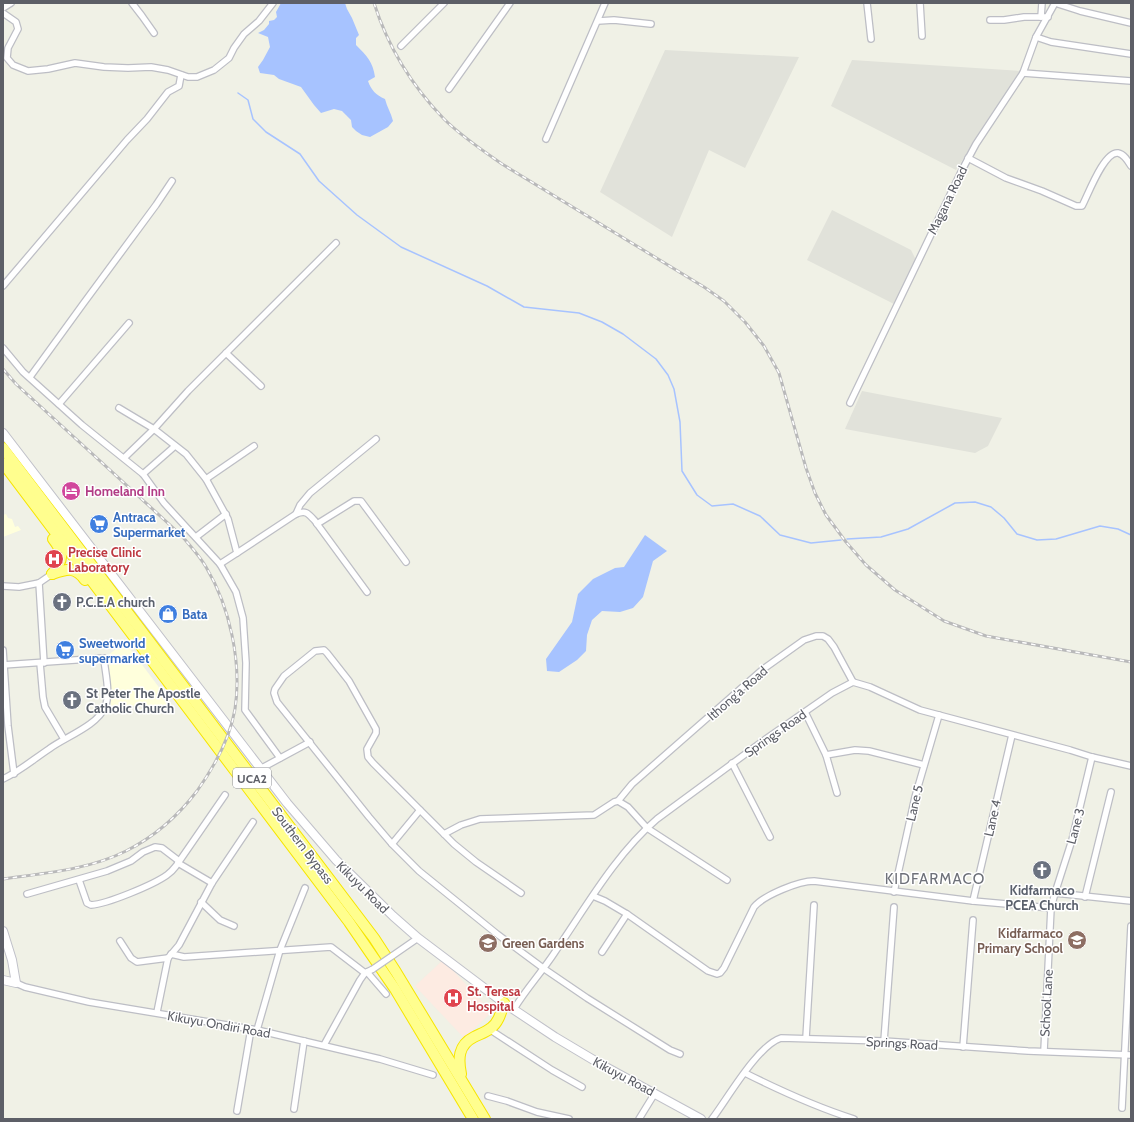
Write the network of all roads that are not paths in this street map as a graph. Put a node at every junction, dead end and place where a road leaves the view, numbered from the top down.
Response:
1 (11, 3) edge
2 (132, 3) edge
3 (273, 3) edge
4 (444, 3) edge
5 (510, 3) edge
6 (605, 3) edge
7 (867, 3) edge
8 (920, 3) edge
9 (1042, 3) edge
10 (1055, 3) edge
11 (3, 8) edge
12 (3, 14) edge
13 (1040, 17) junction
14 (1048, 17) junction
15 (990, 20) dead end
16 (598, 21) junction
17 (1131, 22) edge
18 (652, 24) dead end
19 (154, 33) dead end
20 (922, 36) dead end
21 (1036, 37) junction
22 (871, 39) dead end
23 (401, 46) dead end
24 (1131, 54) edge
25 (1023, 73) junction
26 (181, 75) junction
27 (1131, 81) edge
28 (449, 89) dead end
29 (546, 139) dead end
30 (968, 158) junction
31 (1131, 166) edge
32 (172, 181) dead end
33 (336, 243) dead end
34 (3, 286) edge
35 (129, 323) dead end
36 (3, 348) edge
37 (226, 353) junction
38 (30, 377) junction
39 (261, 386) dead end
40 (850, 403) dead end
41 (59, 404) junction
42 (119, 408) dead end
43 (154, 429) junction
44 (3, 432) edge
45 (376, 439) dead end
46 (175, 446) junction
47 (254, 446) dead end
48 (3, 448) edge
49 (124, 458) junction
50 (3, 463) edge
51 (143, 474) junction
52 (206, 479) junction
53 (16, 481) junction
54 (226, 514) junction
55 (296, 514) junction
56 (317, 524) junction
57 (196, 537) junction
58 (237, 553) junction
59 (406, 562) dead end
60 (220, 564) junction
61 (52, 574) junction
62 (38, 583) junction
63 (3, 586) edge
64 (367, 592) dead end
65 (121, 619) junction
66 (3, 650) edge
67 (42, 663) junction
68 (4, 665) edge
69 (853, 682) junction
70 (805, 712) junction
71 (939, 715) junction
72 (1012, 735) junction
73 (64, 739) junction
74 (310, 742) junction
75 (826, 755) junction
76 (1092, 757) junction
77 (280, 758) junction
78 (732, 763) junction
79 (924, 765) junction
80 (1131, 766) edge
81 (260, 769) junction
82 (14, 774) junction
83 (3, 779) edge
84 (1111, 792) dead end
85 (837, 793) dead end
86 (225, 794) dead end
87 (618, 802) junction
88 (420, 810) junction
89 (253, 822) dead end
90 (647, 828) junction
91 (444, 834) junction
92 (770, 837) dead end
93 (392, 844) junction
94 (178, 862) junction
95 (79, 880) junction
96 (728, 880) dead end
97 (212, 883) junction
98 (305, 888) dead end
99 (894, 892) junction
100 (1055, 893) junction
101 (27, 894) dead end
102 (521, 894) dead end
103 (593, 896) junction
104 (1085, 897) junction
105 (973, 901) junction
106 (1131, 901) edge
107 (201, 902) junction
108 (814, 905) dead end
109 (894, 907) dead end
110 (1051, 908) junction
111 (627, 914) junction
112 (973, 920) dead end
113 (234, 926) dead end
114 (1131, 930) edge
115 (3, 931) edge
116 (418, 938) junction
117 (5, 941) edge
118 (120, 941) dead end
119 (280, 950) junction
120 (602, 952) dead end
121 (170, 956) junction
122 (543, 968) junction
123 (366, 973) junction
124 (3, 980) edge
125 (16, 983) junction
126 (386, 994) dead end
127 (504, 1003) junction
128 (514, 1009) junction
129 (1128, 1010) edge
130 (157, 1012) junction
131 (489, 1029) junction
132 (254, 1030) junction
133 (806, 1038) junction
134 (304, 1041) junction
135 (884, 1041) junction
136 (324, 1045) junction
137 (963, 1047) junction
138 (1044, 1051) junction
139 (680, 1054) dead end
140 (1124, 1055) junction
141 (1131, 1055) edge
142 (745, 1073) junction
143 (433, 1075) dead end
144 (462, 1080) junction
145 (582, 1086) dead end
146 (655, 1093) junction
147 (488, 1096) dead end
148 (1122, 1108) dead end
149 (294, 1109) dead end
150 (237, 1111) dead end
151 (474, 1119) edge
152 (485, 1119) edge
153 (569, 1119) edge
154 (639, 1119) edge
155 (701, 1119) edge
156 (712, 1119) edge
157 (854, 1119) edge

1 - 11 street
2 - 19 street
3 - 26 street
4 - 23 street
5 - 28 street
6 - 16 street
7 - 22 street
8 - 20 street
9 - 13 street
10 - 14 street, Magana Road
10 - 17 street
12 - 26 street
13 - 14 street
13 - 15 street
14 - 21 street, Magana Road
16 - 18 street
16 - 29 street
21 - 24 street
21 - 25 street, Magana Road
25 - 27 street
25 - 30 street, Magana Road
26 - 34 street
30 - 31 street
30 - 40 street, Magana Road
32 - 38 street
33 - 37 street
35 - 41 street
36 - 38 street
37 - 39 street
37 - 43 street
38 - 41 street
41 - 49 street
42 - 43 street
43 - 46 street
43 - 49 street
44 - 81 main road, Kikuyu Road
45 - 55 street
46 - 51 street
46 - 52 street
47 - 52 street
48 - 144 highway, Southern Bypass / UCA2
49 - 51 street
50 - 53 highway, Southern Bypass / UCA2
51 - 57 street
52 - 54 street
53 - 61 highway
53 - 65 highway, Southern Bypass / UCA2
54 - 57 street
54 - 58 street
55 - 56 street
55 - 58 street
56 - 59 street
56 - 64 street
57 - 60 street
58 - 60 street
60 - 77 street
61 - 62 street
61 - 65 highway
62 - 63 street
62 - 67 street
65 - 151 highway, Southern Bypass / UCA2
66 - 68 street
67 - 68 street
67 - 73 street
67 - 73 street
68 - 82 street
69 - 70 street, Springs Road
69 - 71 street
69 - 87 street, Ithong'a Road
70 - 75 street
70 - 78 street, Springs Road
71 - 72 street
71 - 79 street, Lane 5
72 - 76 street
72 - 105 street, Lane 4
73 - 82 street
74 - 77 street
74 - 88 street
74 - 93 street
75 - 79 street
75 - 85 street
76 - 80 street
76 - 100 street, Lane 3
77 - 81 street
78 - 90 street, Springs Road
78 - 92 street
79 - 99 street, Lane 5
81 - 116 main road, Kikuyu Road
82 - 83 street
84 - 104 street
86 - 94 street
87 - 90 street
87 - 91 street
88 - 91 street
88 - 93 street
89 - 97 street
90 - 96 street
90 - 103 street, Springs Road
91 - 102 street
93 - 122 street
94 - 95 street
94 - 95 street
94 - 97 street
95 - 101 street
97 - 107 street
98 - 119 street
99 - 105 street
99 - 111 street
100 - 104 street
100 - 110 street, Lane 3
103 - 111 street
103 - 122 street, Springs Road
104 - 106 street
105 - 110 street
107 - 113 street
107 - 121 street
108 - 133 street
109 - 135 street
110 - 138 street, School Lane
111 - 120 street
112 - 137 street
114 - 129 street
115 - 117 main road
116 - 123 street, bridge
116 - 127 main road, Kikuyu Road
117 - 125 main road
118 - 121 street
119 - 121 street
119 - 123 street
119 - 132 street
121 - 130 street
122 - 128 street, Springs Road
122 - 139 street
123 - 126 street
123 - 136 street
124 - 125 main road, Kikuyu Ondiri Road
125 - 130 street, Kikuyu Ondiri Road
127 - 128 main road, Kikuyu Road
127 - 131 highway
128 - 146 main road, Kikuyu Road
129 - 140 street
130 - 132 street, Kikuyu Ondiri Road
131 - 144 highway
131 - 145 street
132 - 134 street, Kikuyu Ondiri Road
132 - 150 street
133 - 135 street, Springs Road
133 - 142 street, Springs Road
134 - 136 street, Kikuyu Ondiri Road
134 - 149 street
135 - 137 street, Springs Road
136 - 143 street, Kikuyu Ondiri Road
137 - 138 street, Springs Road
138 - 140 street, Springs Road
140 - 141 street, Springs Road
140 - 148 street
142 - 156 street, Springs Road
142 - 157 street
144 - 152 highway, Southern Bypass / UCA2
146 - 154 street
146 - 155 main road, Kikuyu Road
147 - 153 street

